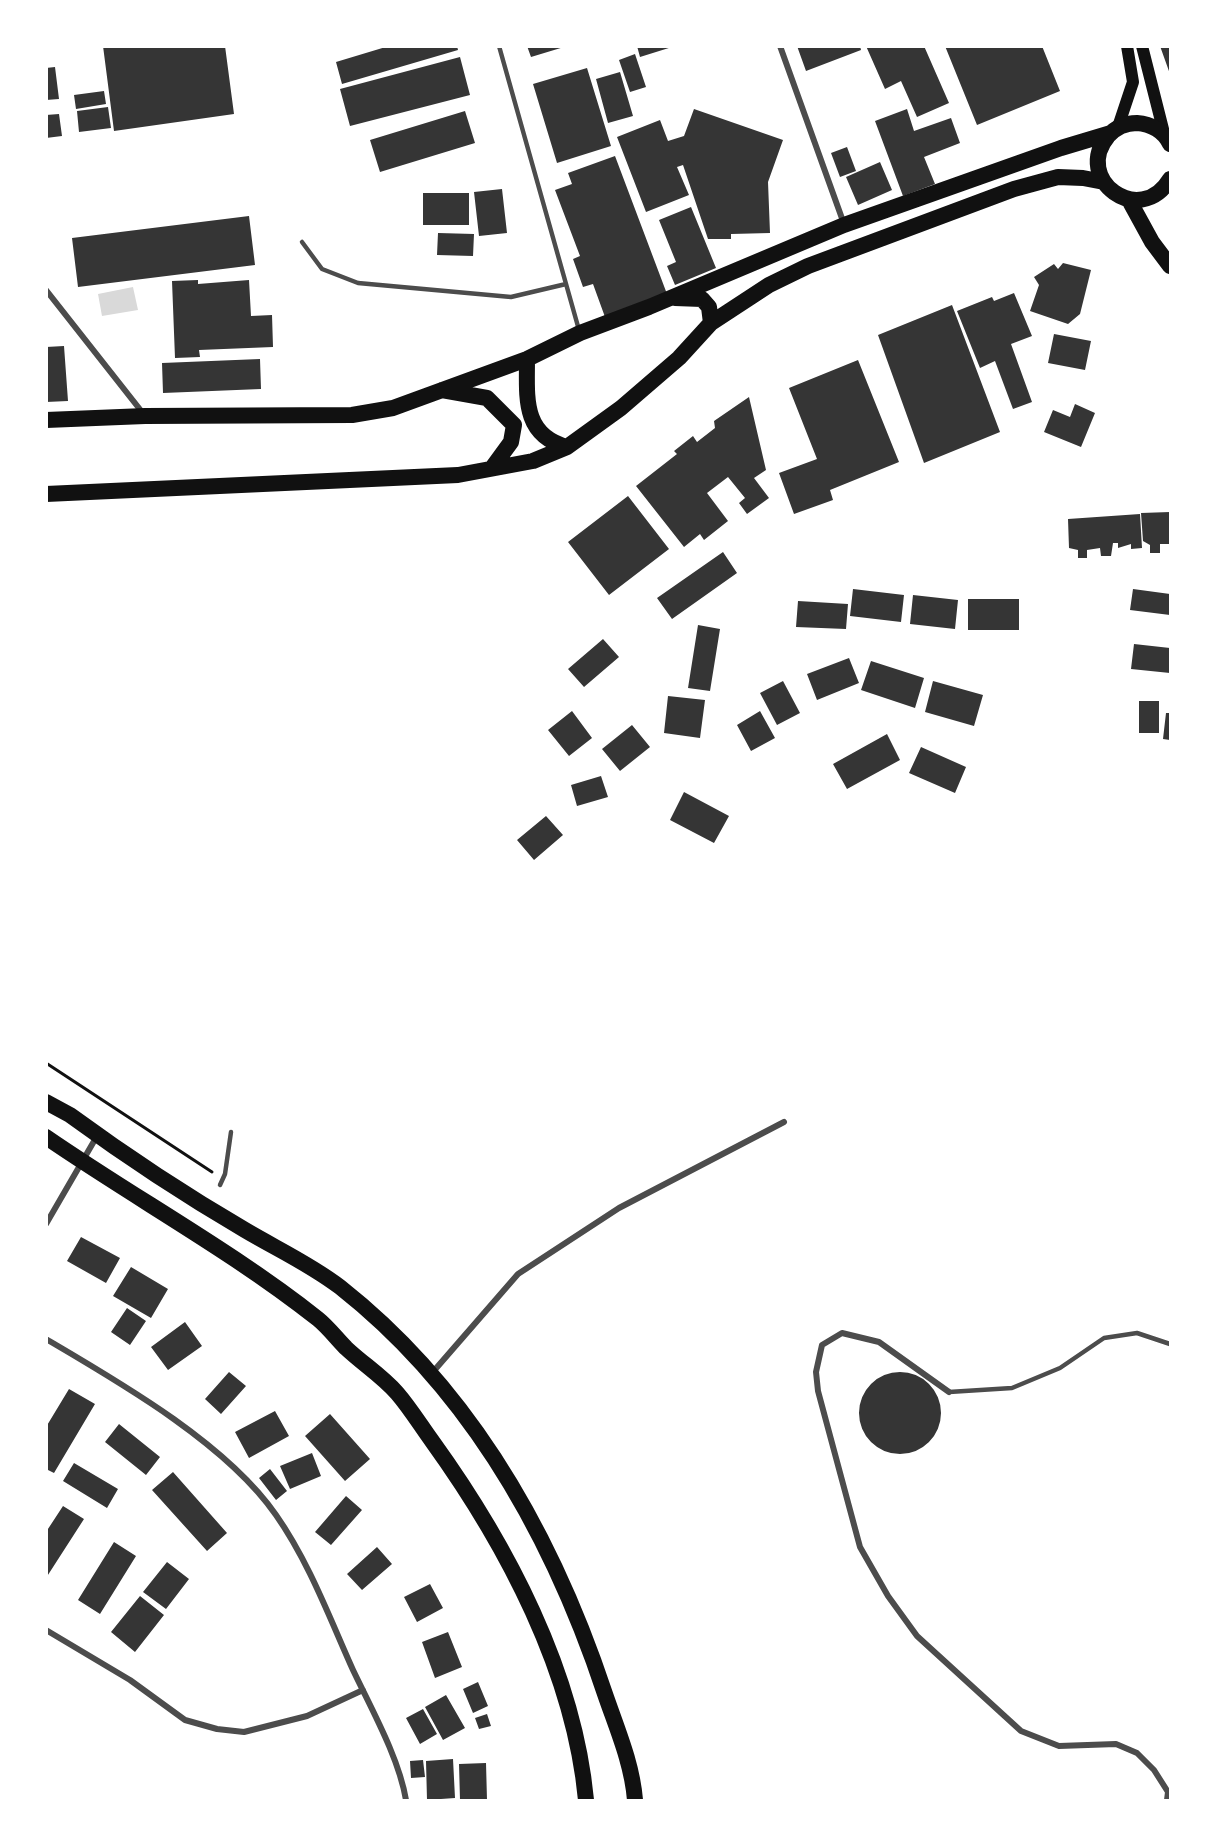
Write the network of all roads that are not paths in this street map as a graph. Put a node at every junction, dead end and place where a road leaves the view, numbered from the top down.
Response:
1 (499, 46) edge
2 (780, 46) edge
3 (1127, 46) edge
4 (1142, 46) edge
5 (1114, 130) junction
6 (1168, 140) edge
7 (1170, 179) edge
8 (1104, 182) junction
9 (1129, 200) junction
10 (844, 225) junction
11 (302, 242) dead end
12 (1170, 266) edge
13 (566, 284) junction
14 (46, 290) edge
15 (672, 298) junction
16 (711, 323) junction
17 (580, 333) junction
18 (527, 359) junction
19 (441, 390) junction
20 (145, 416) junction
21 (46, 420) edge
22 (567, 447) junction
23 (492, 468) junction
24 (46, 494) edge
25 (46, 1102) edge
26 (784, 1122) dead end
27 (231, 1132) dead end
28 (98, 1135) junction
29 (46, 1137) edge
30 (82, 1161) junction
31 (220, 1185) dead end
32 (46, 1224) edge
33 (46, 1339) edge
34 (1170, 1344) edge
35 (432, 1373) junction
36 (949, 1392) joint
37 (46, 1630) edge
38 (363, 1690) junction
39 (406, 1800) edge
40 (586, 1800) edge
41 (635, 1800) edge
42 (1167, 1800) edge

1 - 13 lane
2 - 10 street
3 - 5 main road
4 - 6 main road
5 - 6 highway
5 - 8 highway
5 - 10 highway
7 - 9 highway
8 - 9 highway
8 - 16 highway
9 - 12 highway
10 - 15 highway
11 - 13 lane
13 - 17 lane
14 - 20 street
15 - 16 highway
15 - 17 highway
16 - 22 highway
17 - 18 highway
18 - 19 highway
18 - 22 highway
19 - 20 highway
19 - 23 highway
20 - 21 highway
22 - 23 highway
23 - 24 highway
25 - 28 highway
26 - 35 street
27 - 31 lane
28 - 30 street
28 - 35 highway
29 - 30 highway
30 - 32 street
30 - 40 highway
33 - 38 street
34 - 36 lane
35 - 41 highway
36 - 42 street
37 - 38 street
38 - 39 street

